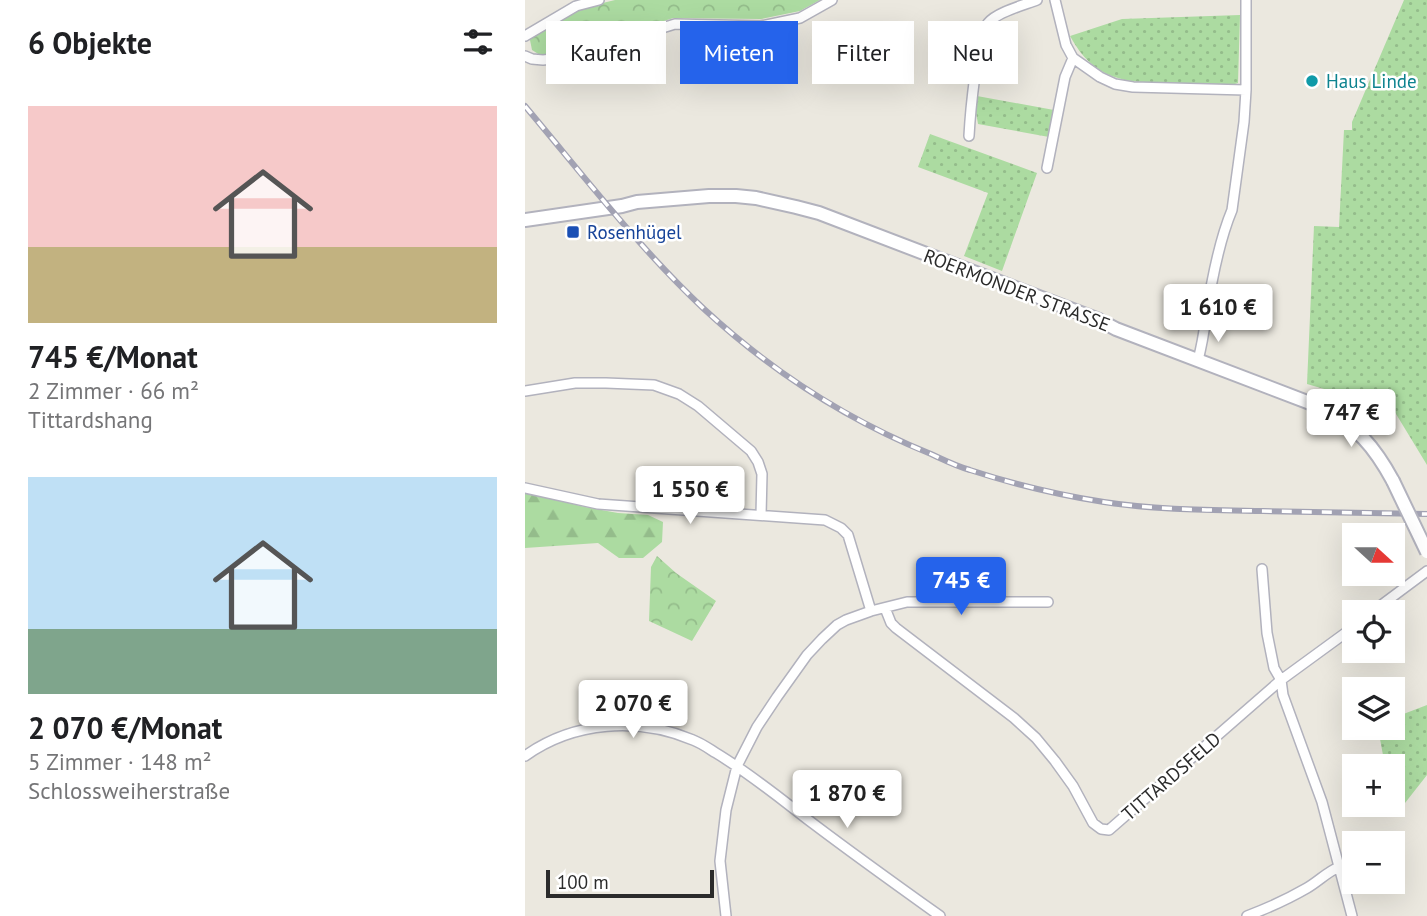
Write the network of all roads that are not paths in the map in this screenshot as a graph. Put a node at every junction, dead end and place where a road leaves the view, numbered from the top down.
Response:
1 (599, 0) edge
2 (1037, 0) edge
3 (1055, 0) edge
4 (1246, 0) edge
5 (827, 1) edge
6 (525, 36) edge
7 (525, 56) edge
8 (1073, 58) junction
9 (1246, 90) junction
10 (969, 136) dead end
11 (1047, 168) dead end
12 (525, 220) edge
13 (1198, 360) junction
14 (525, 391) edge
15 (525, 488) edge
16 (761, 515) junction
17 (1427, 552) edge
18 (1262, 569) dead end
19 (1427, 571) edge
20 (1388, 600) edge
21 (1048, 602) dead end
22 (885, 608) junction
23 (871, 611) junction
24 (1342, 635) edge
25 (1281, 680) junction
26 (525, 756) edge
27 (737, 766) junction
28 (1339, 867) junction
29 (726, 916) edge
30 (940, 916) edge
31 (1247, 916) edge
32 (1352, 916) edge

1 - 6 street
2 - 10 street
3 - 8 street
4 - 9 street
5 - 7 street
8 - 9 street
8 - 11 street
9 - 13 street
12 - 13 main road, ROERMONDER STRASSE
13 - 17 main road, ROERMONDER STRASSE, bridge
14 - 16 street
15 - 16 street
16 - 23 street
18 - 25 street
19 - 20 street
21 - 22 street
22 - 23 street
22 - 25 street, TITTARDSFELD
23 - 27 street
24 - 25 street, TITTARDSFELD
25 - 28 street
26 - 27 street
27 - 29 street
27 - 30 street
28 - 31 street
28 - 32 street

